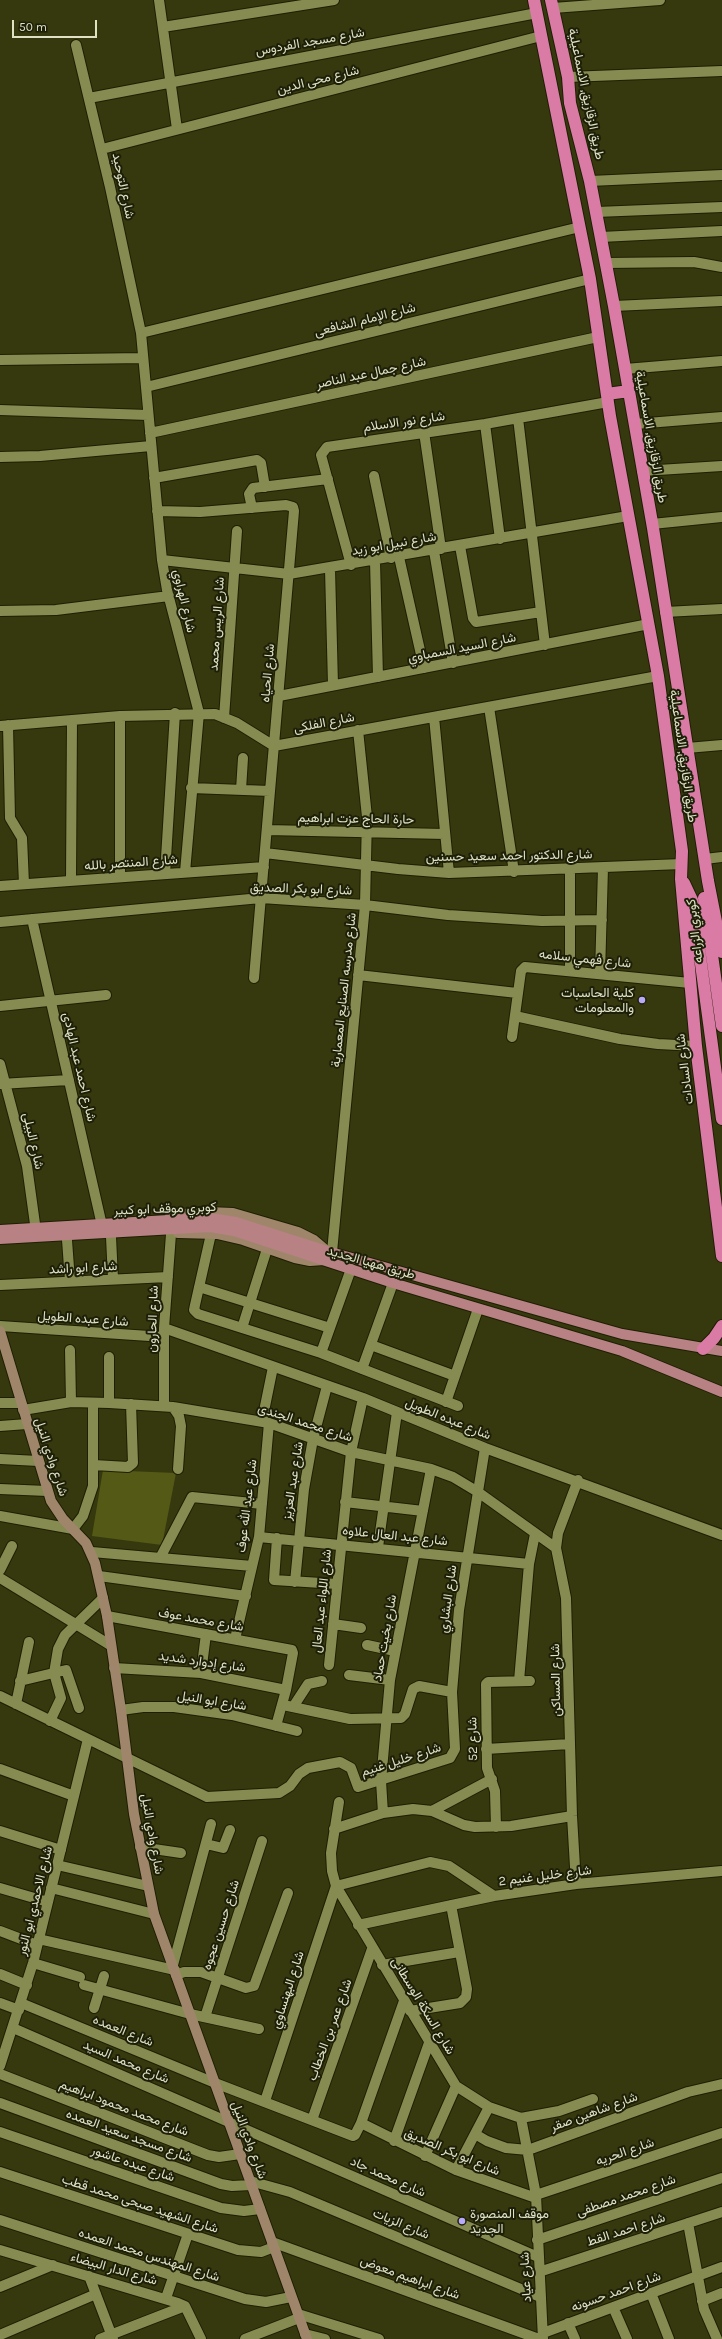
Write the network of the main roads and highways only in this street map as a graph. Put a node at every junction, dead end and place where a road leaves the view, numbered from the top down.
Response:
1 (534, 0) edge
2 (552, 4) edge
3 (622, 350) junction
4 (600, 351) junction
5 (629, 391) junction
6 (607, 398) junction
7 (681, 879) junction
8 (708, 881) junction
9 (722, 952) edge
10 (722, 1026) edge
11 (722, 1119) edge
12 (0, 1230) edge
13 (0, 1239) edge
14 (277, 1239) junction
15 (328, 1254) junction
16 (722, 1256) edge
17 (722, 1326) edge
18 (702, 1349) junction
19 (722, 1351) edge
20 (722, 1392) edge

1 - 4 highway, طريق الزقازيق, الاسماعيلية
2 - 3 highway, طريق الزقازيق, الاسماعيلية
3 - 4 highway
3 - 5 highway, طريق الزقازيق, الاسماعيلية
4 - 6 highway, طريق الزقازيق, الاسماعيلية
5 - 6 highway
5 - 8 highway, طريق الزقازيق, الاسماعيلية
6 - 7 highway, طريق الزقازيق, الاسماعيلية
7 - 11 highway, كوبري الزراعه
7 - 16 highway, شارع السادات
8 - 9 highway
8 - 10 highway, كوبري الزراعه
12 - 14 main road, كوبري موقف ابو كبير
13 - 14 main road, كوبري موقف ابو كبير
14 - 15 main road, كوبري موقف ابو كبير
15 - 18 main road, طريق ههيا الجديد
15 - 20 main road, طريق ههيا الجديد
17 - 18 highway
18 - 19 main road, طريق ههيا الجديد

